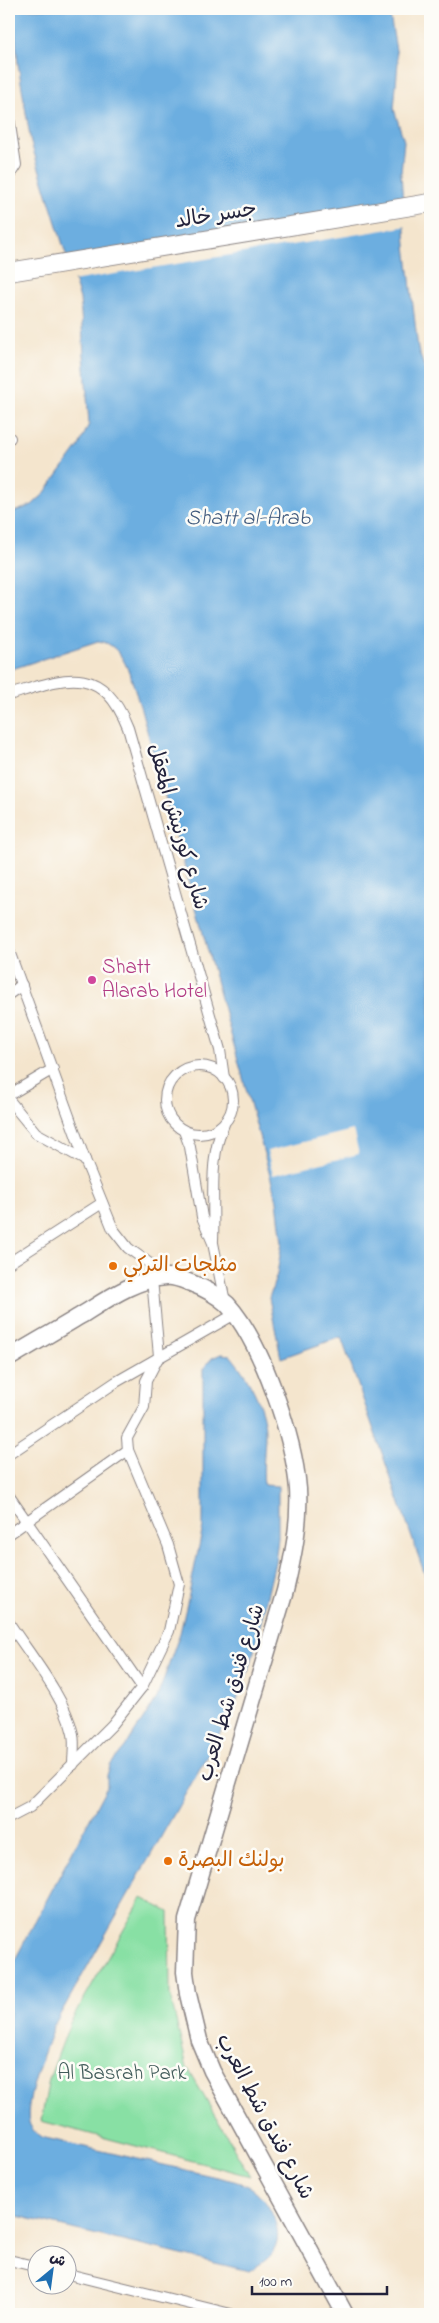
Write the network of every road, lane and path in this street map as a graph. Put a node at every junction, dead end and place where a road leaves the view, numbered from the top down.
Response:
1 (9, 118) edge
2 (9, 176) edge
3 (430, 204) edge
4 (430, 214) edge
5 (9, 272) edge
6 (9, 282) edge
7 (9, 695) edge
8 (9, 951) edge
9 (22, 985) junction
10 (9, 994) edge
11 (53, 1069) junction
12 (224, 1078) junction
13 (9, 1094) edge
14 (9, 1100) edge
15 (226, 1121) junction
16 (184, 1131) junction
17 (85, 1160) junction
18 (102, 1203) junction
19 (212, 1243) junction
20 (9, 1263) edge
21 (160, 1278) junction
22 (230, 1309) junction
23 (10, 1356) edge
24 (159, 1356) junction
25 (128, 1450) junction
26 (9, 1454) edge
27 (9, 1496) edge
28 (26, 1523) junction
29 (9, 1534) edge
30 (9, 1624) edge
31 (142, 1687) junction
32 (74, 1765) junction
33 (9, 1818) edge
34 (9, 2260) edge
35 (28, 2264) edge
36 (78, 2276) edge
37 (231, 2314) edge
38 (345, 2314) edge

1 - 2 street
3 - 5 highway, جسر خالد
4 - 6 highway, جسر خالد
7 - 12 street, شارع كورنيش المعقل
8 - 9 street
9 - 10 street
9 - 11 street
11 - 13 street
11 - 17 street
12 - 15 street
12 - 16 street
14 - 17 street
15 - 16 street
15 - 19 street
16 - 19 street
17 - 18 street
18 - 20 street
18 - 21 street
19 - 22 street
21 - 22 main road, شارع فندق شط العرب
21 - 23 main road
21 - 24 street
22 - 24 street
22 - 38 main road, شارع فندق شط العرب
24 - 25 street
24 - 26 street
25 - 28 street
25 - 31 street
27 - 28 street
28 - 29 street
28 - 31 street
30 - 32 street
31 - 32 street
32 - 33 street
34 - 35 street
36 - 37 street

